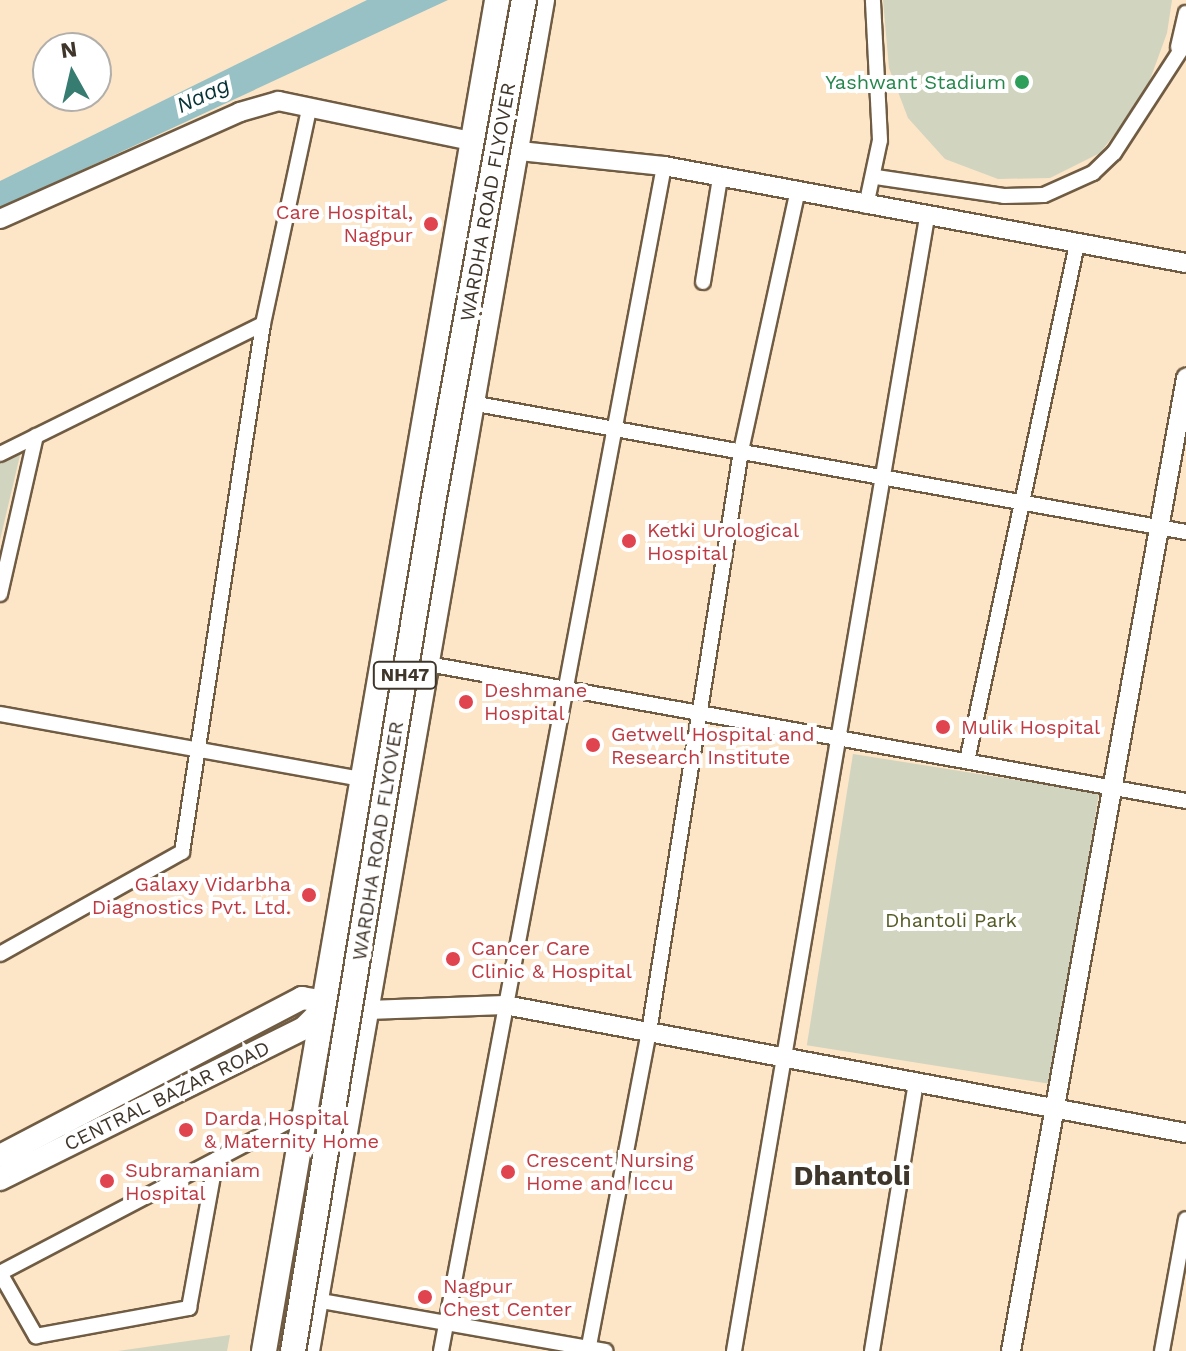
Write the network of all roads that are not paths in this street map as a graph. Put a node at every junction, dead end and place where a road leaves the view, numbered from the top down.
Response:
1 (497, 0) edge
2 (510, 0) edge
3 (524, 0) edge
4 (542, 0) edge
5 (873, 0) edge
6 (1186, 13) edge
7 (1182, 45) edge
8 (309, 109) junction
9 (474, 142) junction
10 (519, 151) junction
11 (664, 166) junction
12 (876, 177) junction
13 (720, 178) junction
14 (797, 194) junction
15 (866, 206) junction
16 (927, 217) junction
17 (0, 219) edge
18 (1077, 244) junction
19 (1186, 263) edge
20 (703, 282) dead end
21 (263, 324) junction
22 (1186, 378) edge
23 (471, 403) junction
24 (612, 428) junction
25 (36, 436) junction
26 (741, 451) junction
27 (0, 454) edge
28 (885, 478) junction
29 (1023, 502) junction
30 (1157, 527) junction
31 (1186, 532) edge
32 (0, 594) edge
33 (428, 664) junction
34 (566, 688) junction
35 (702, 711) junction
36 (0, 714) edge
37 (838, 738) junction
38 (198, 751) junction
39 (967, 761) junction
40 (366, 780) junction
41 (1112, 784) junction
42 (1186, 801) edge
43 (0, 954) edge
44 (328, 1004) junction
45 (505, 1005) junction
46 (368, 1010) junction
47 (649, 1032) junction
48 (786, 1059) junction
49 (916, 1082) junction
50 (1056, 1106) junction
51 (309, 1110) junction
52 (1186, 1133) edge
53 (0, 1156) edge
54 (216, 1159) junction
55 (0, 1179) edge
56 (1186, 1219) edge
57 (0, 1273) edge
58 (316, 1300) junction
59 (446, 1322) junction
60 (589, 1349) edge
61 (264, 1351) edge
62 (281, 1351) edge
63 (293, 1351) edge
64 (307, 1351) edge
65 (441, 1351) edge
66 (606, 1351) edge
67 (734, 1351) edge
68 (872, 1351) edge
69 (1011, 1351) edge
70 (1162, 1351) edge

1 - 9 main road
2 - 62 main road, WARDHA ROAD FLYOVER / NH47
3 - 63 main road, WARDHA ROAD FLYOVER / NH47, bridge
4 - 10 main road
5 - 12 street
6 - 7 street
7 - 12 street
8 - 9 street
8 - 17 street
8 - 21 street
9 - 10 street
9 - 40 main road
10 - 11 street
10 - 23 main road
11 - 13 street
11 - 24 street
12 - 15 street
13 - 14 street
13 - 20 street
14 - 15 street
14 - 26 street
15 - 16 street
16 - 18 street
16 - 28 street
18 - 19 street
18 - 29 street
21 - 25 street
21 - 38 street
22 - 30 street
23 - 24 street
23 - 33 main road
24 - 26 street
24 - 34 street
25 - 27 street
25 - 32 street
26 - 28 street
26 - 35 street
28 - 29 street
28 - 37 street
29 - 30 street
29 - 39 street
30 - 31 street
30 - 41 street
33 - 34 street
33 - 46 main road
34 - 35 street
34 - 45 street
35 - 37 street
35 - 47 street
36 - 38 street
37 - 39 street
37 - 48 street
38 - 40 street
38 - 43 street
39 - 41 street
40 - 44 main road
41 - 42 street
41 - 50 street
44 - 46 main road, CENTRAL BAZAR ROAD
44 - 51 main road
44 - 53 main road, CENTRAL BAZAR ROAD
44 - 55 main road, CENTRAL BAZAR ROAD
45 - 46 street
45 - 47 street
45 - 59 street
46 - 58 main road
47 - 48 street
47 - 60 street
48 - 49 street
48 - 67 street
49 - 50 street
49 - 68 street
50 - 52 street
50 - 69 street
51 - 54 street
51 - 61 main road
54 - 57 street
54 - 57 street
56 - 70 street
58 - 59 street
58 - 64 main road
59 - 60 street
59 - 65 street
60 - 66 street

